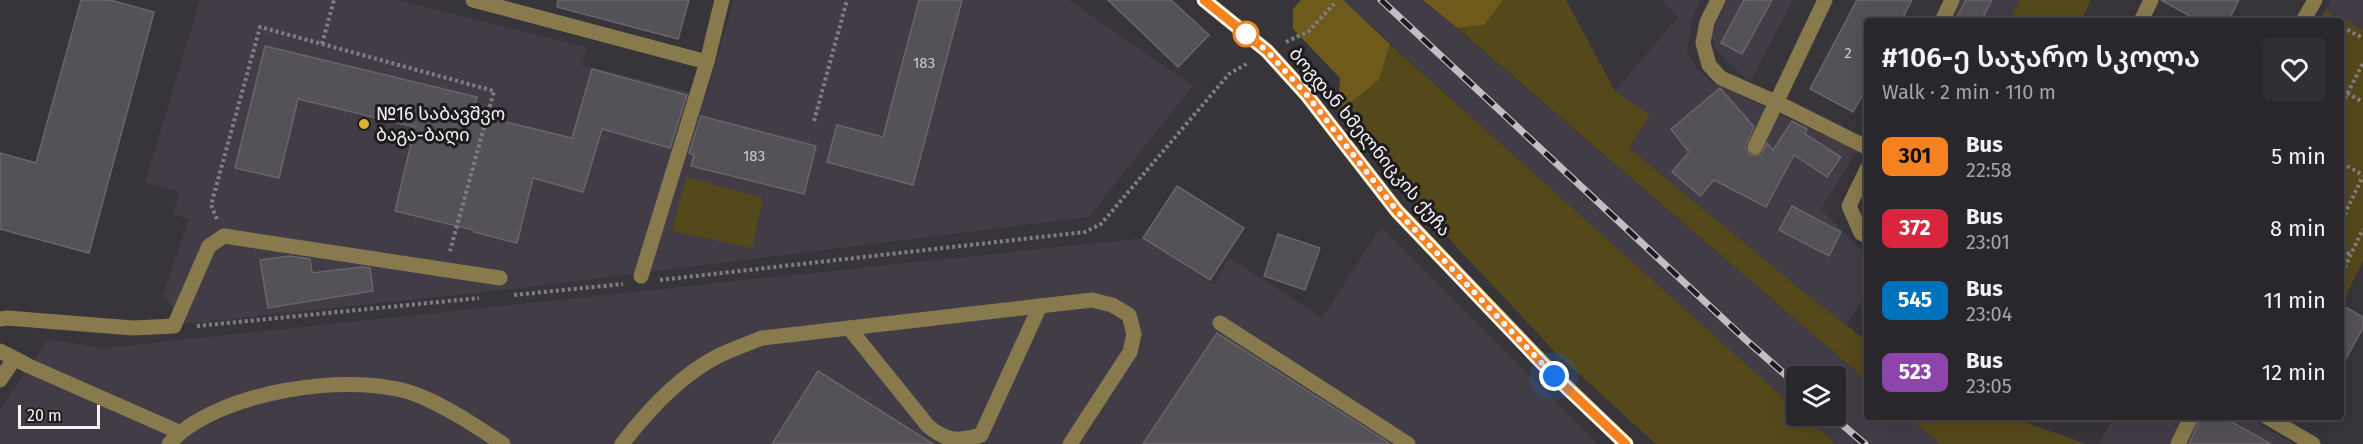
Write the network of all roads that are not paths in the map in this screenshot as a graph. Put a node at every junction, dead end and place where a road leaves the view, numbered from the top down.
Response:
1 (473, 0) edge
2 (722, 0) edge
3 (1718, 0) edge
4 (1825, 0) edge
5 (1952, 0) edge
6 (2151, 0) edge
7 (2315, 0) edge
8 (1210, 1) edge
9 (1943, 18) edge
10 (2142, 18) edge
11 (2305, 18) edge
12 (707, 62) junction
13 (1778, 103) junction
14 (1864, 146) edge
15 (1755, 147) dead end
16 (1864, 175) edge
17 (1864, 235) edge
18 (500, 278) dead end
19 (641, 280) road end
20 (1040, 306) junction
21 (0, 319) edge
22 (1220, 323) dead end
23 (849, 328) junction
24 (0, 351) edge
25 (14, 359) junction
26 (0, 380) edge
27 (2190, 420) edge
28 (2272, 420) edge
29 (174, 438) edge
30 (503, 444) edge
31 (622, 444) edge
32 (1070, 444) edge
33 (1408, 444) edge
34 (1626, 444) edge
35 (2178, 444) edge
36 (2313, 444) edge

1 - 12 street
2 - 12 street
3 - 13 street
4 - 13 street
5 - 9 street
6 - 10 street
7 - 11 street
8 - 34 main road, ბოგდან ხმელნიცკის ქუჩა
12 - 19 street
13 - 14 street
13 - 15 street
16 - 17 street
18 - 21 street
20 - 23 street
20 - 23 street
20 - 32 street
22 - 33 street
23 - 31 street
24 - 25 street
25 - 26 street
25 - 29 street
27 - 35 street
28 - 36 street
29 - 30 street

